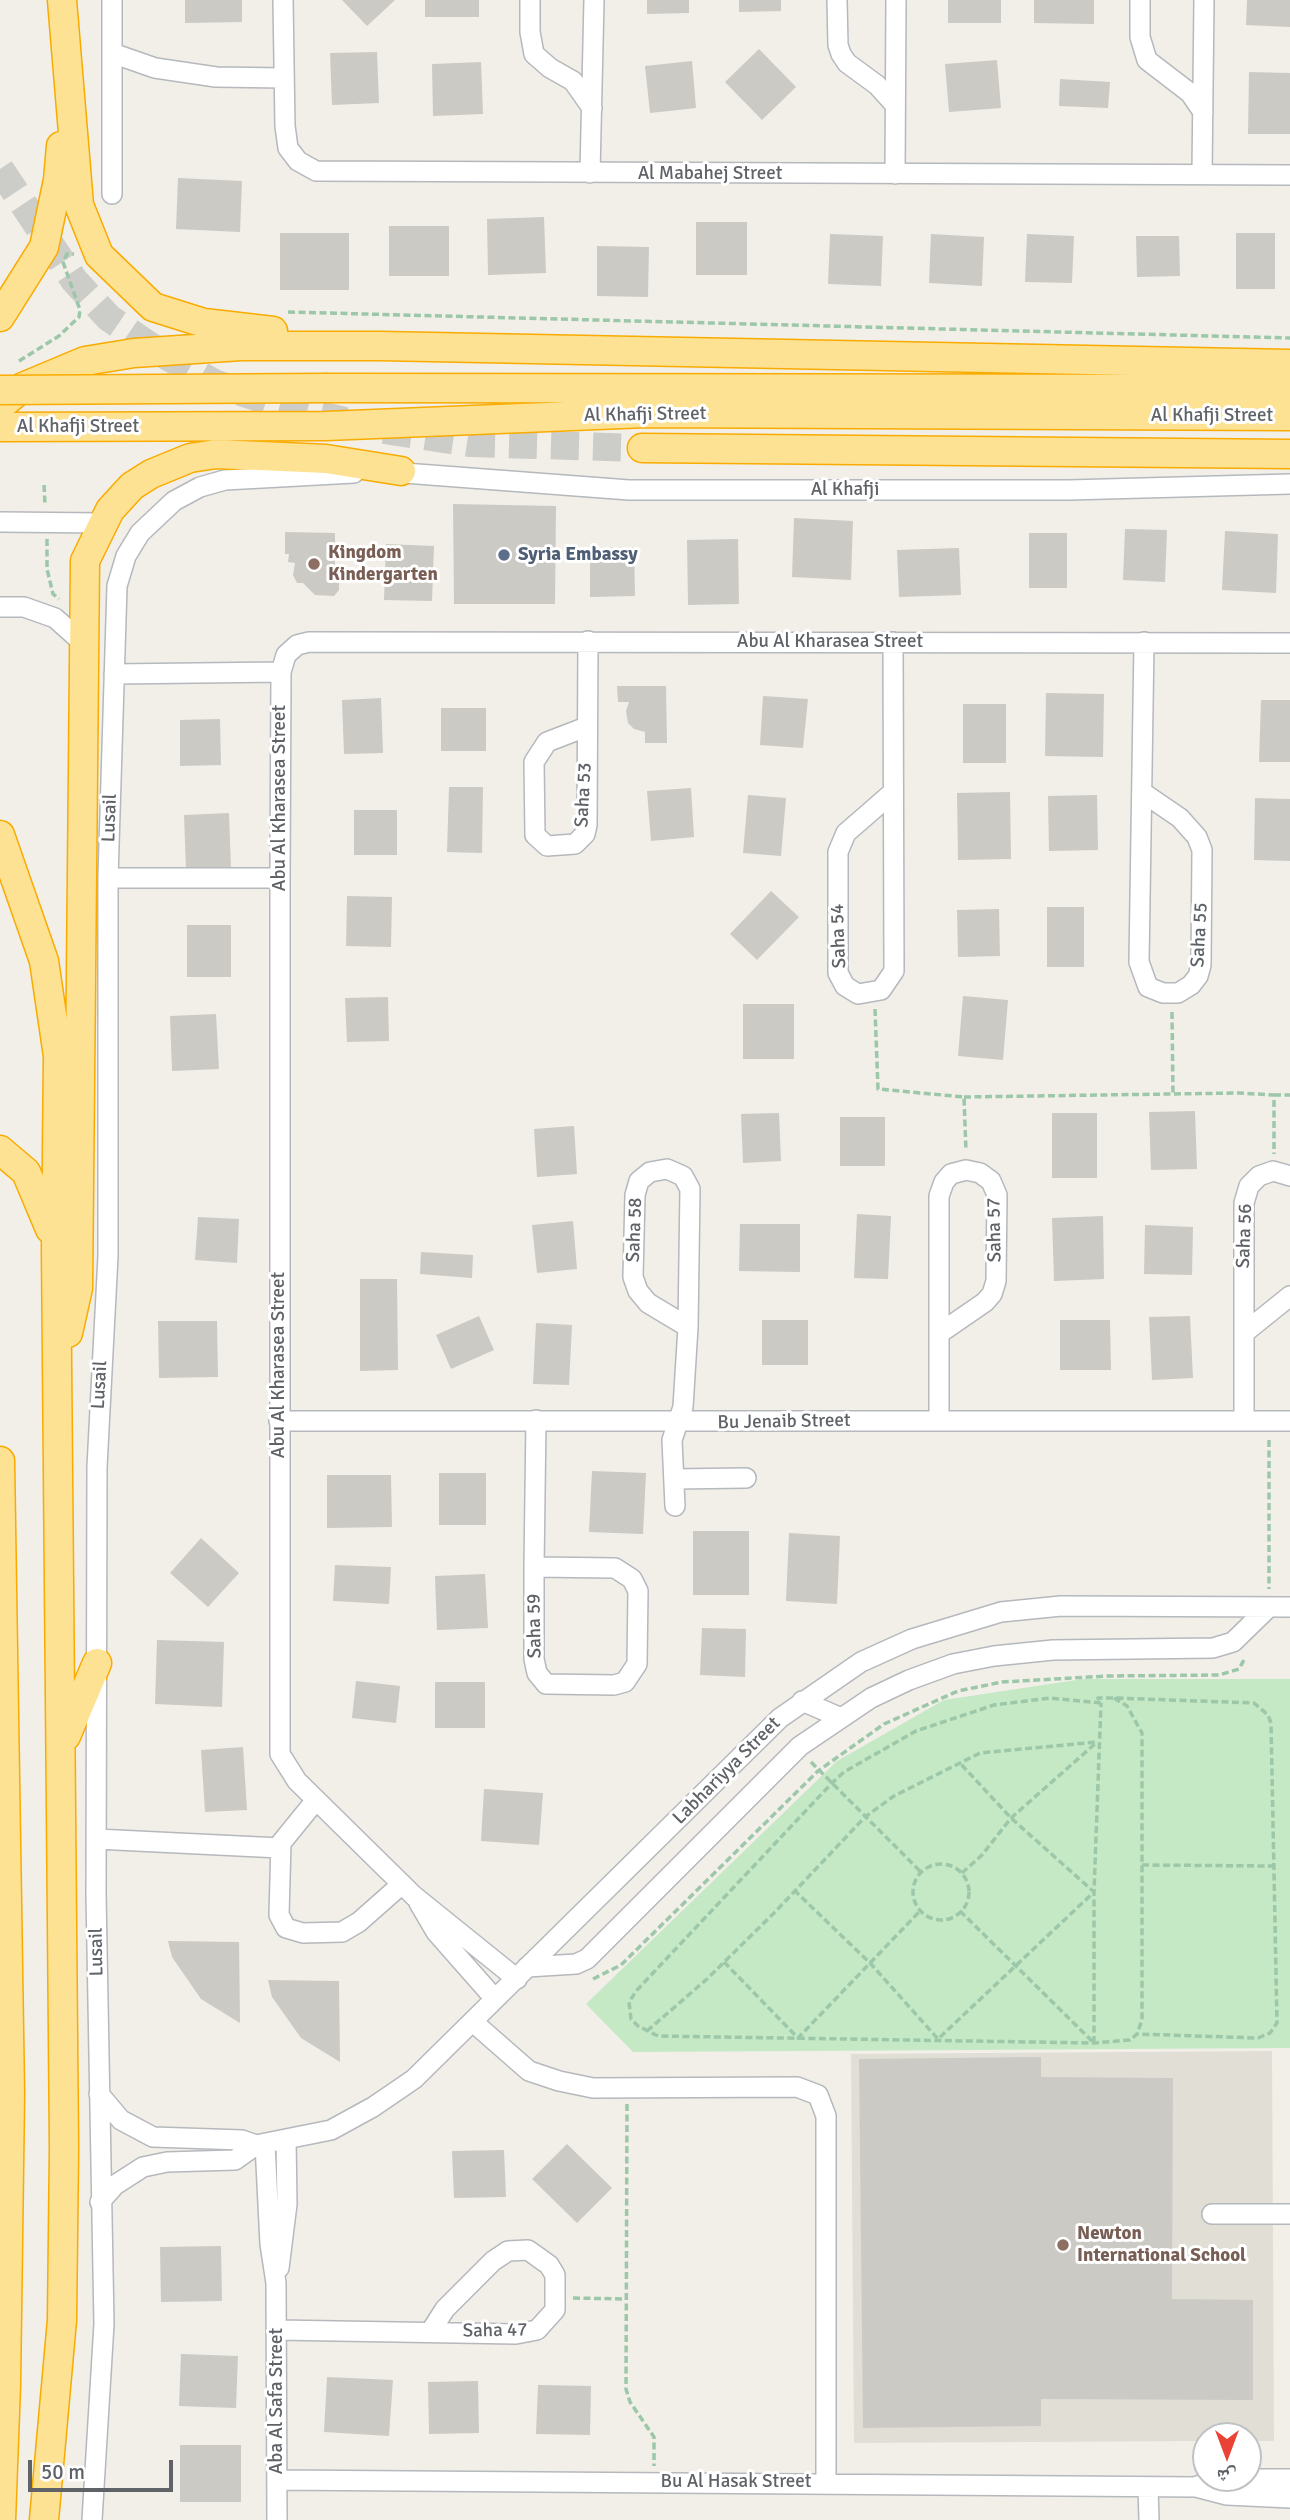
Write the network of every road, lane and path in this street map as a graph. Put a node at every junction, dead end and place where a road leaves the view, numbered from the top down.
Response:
1 (62, 0) edge
2 (112, 0) edge
3 (283, 0) edge
4 (530, 0) edge
5 (594, 0) edge
6 (837, 0) edge
7 (895, 0) edge
8 (1140, 0) edge
9 (1204, 0) edge
10 (112, 53) junction
11 (895, 55) junction
12 (594, 59) junction
13 (1203, 60) junction
14 (565, 75) junction
15 (283, 78) junction
16 (1169, 78) junction
17 (869, 79) junction
18 (68, 80) junction
19 (895, 105) junction
20 (592, 107) junction
21 (1203, 112) junction
22 (590, 173) junction
23 (895, 174) junction
24 (1202, 174) junction
25 (1290, 175) edge
26 (112, 194) dead end
27 (79, 260) dead end
28 (282, 312) dead end
29 (0, 317) edge
30 (1290, 338) edge
31 (380, 346) junction
32 (1290, 364) edge
33 (5, 379) edge
34 (1290, 389) edge
35 (0, 406) edge
36 (1290, 416) edge
37 (0, 427) edge
38 (642, 448) tunnel mouth
39 (1290, 454) edge
40 (401, 471) junction
41 (1290, 484) edge
42 (0, 522) edge
43 (102, 523) junction
44 (0, 607) edge
45 (588, 641) junction
46 (893, 642) junction
47 (1144, 642) junction
48 (83, 643) junction
49 (1290, 643) edge
50 (281, 671) junction
51 (114, 674) junction
52 (586, 727) junction
53 (1142, 792) junction
54 (892, 793) junction
55 (0, 835) edge
56 (108, 878) junction
57 (280, 878) junction
58 (874, 993) junction
59 (1172, 993) junction
60 (1173, 1094) junction
61 (1274, 1095) junction
62 (1290, 1095) edge
63 (964, 1097) junction
64 (0, 1150) edge
65 (966, 1170) junction
66 (1282, 1173) edge
67 (56, 1248) junction
68 (1290, 1296) edge
69 (688, 1326) junction
70 (940, 1333) junction
71 (1244, 1333) junction
72 (57, 1384) junction
73 (536, 1420) junction
74 (279, 1421) junction
75 (939, 1421) junction
76 (1244, 1421) junction
77 (1269, 1421) junction
78 (1290, 1421) edge
79 (677, 1423) junction
80 (0, 1461) edge
81 (746, 1478) dead end
82 (674, 1479) junction
83 (675, 1506) dead end
84 (534, 1567) junction
85 (1269, 1607) junction
86 (1290, 1607) edge
87 (1249, 1652) dead end
88 (97, 1662) junction
89 (1114, 1698) junction
90 (802, 1701) junction
91 (1101, 1703) junction
92 (839, 1717) junction
93 (1097, 1742) junction
94 (800, 1746) junction
95 (60, 1748) junction
96 (747, 1752) junction
97 (959, 1762) junction
98 (818, 1771) junction
99 (762, 1784) junction
100 (831, 1784) junction
101 (316, 1800) junction
102 (865, 1817) junction
103 (1011, 1818) junction
104 (96, 1839) junction
105 (280, 1848) junction
106 (1142, 1865) junction
107 (1274, 1866) junction
108 (921, 1871) junction
109 (962, 1873) junction
110 (408, 1890) junction
111 (794, 1890) junction
112 (1094, 1892) junction
113 (960, 1910) junction
114 (920, 1911) junction
115 (724, 1962) junction
116 (872, 1964) junction
117 (1016, 1966) junction
118 (522, 1973) junction
119 (581, 1981) dead end
120 (495, 1999) junction
121 (473, 2022) junction
122 (647, 2032) junction
123 (1137, 2034) junction
124 (798, 2038) junction
125 (938, 2039) junction
126 (1094, 2043) junction
127 (627, 2088) junction
128 (99, 2094) junction
129 (286, 2139) junction
130 (260, 2145) junction
131 (100, 2202) junction
132 (1212, 2214) dead end
133 (1290, 2214) edge
134 (276, 2283) junction
135 (557, 2298) junction
136 (626, 2298) junction
137 (278, 2330) junction
138 (431, 2331) junction
139 (1262, 2479) edge
140 (1290, 2479) edge
141 (277, 2480) junction
142 (654, 2482) junction
143 (826, 2483) junction
144 (1148, 2487) junction
145 (1192, 2487) edge
146 (1215, 2492) edge
147 (1290, 2498) edge
148 (1, 2520) edge
149 (44, 2520) edge
150 (92, 2520) edge
151 (277, 2520) edge
152 (1149, 2520) edge

1 - 18 highway
2 - 10 street
3 - 15 street, Al Mabahej Street
4 - 14 street
5 - 12 street
6 - 17 street
7 - 11 street
8 - 16 street
9 - 13 street
10 - 15 street
10 - 26 street
11 - 17 street
11 - 19 street
12 - 14 street
12 - 20 street
13 - 16 street
13 - 21 street
14 - 20 street
15 - 22 street, Al Mabahej Street
16 - 21 street
17 - 19 street
18 - 29 highway
18 - 31 highway
19 - 23 street
20 - 22 street
21 - 24 street
22 - 23 street, Al Mabahej Street
23 - 24 street, Al Mabahej Street
24 - 25 street, Al Mabahej Street
27 - 33 path
28 - 30 path
31 - 32 highway
31 - 35 highway
33 - 34 highway, Al Khafji Street, bridge
36 - 37 highway, Al Khafji Street
38 - 39 highway
40 - 41 street, Al Khafji
40 - 43 highway
40 - 51 street, Lusail
42 - 43 street
43 - 48 highway
44 - 48 street
45 - 46 street, Abu Al Kharasea Street
45 - 50 street, Abu Al Kharasea Street
45 - 52 street, Saha 53
46 - 47 street, Abu Al Kharasea Street
46 - 54 street
47 - 49 street, Abu Al Kharasea Street
47 - 53 street
48 - 72 highway
50 - 51 street
50 - 57 street, Abu Al Kharasea Street
51 - 56 street, Lusail
52 - 52 street, Saha 53
53 - 59 street
53 - 59 street, Saha 55
54 - 58 street
54 - 58 street, Saha 54
55 - 67 highway
56 - 57 street
56 - 88 street, Lusail
57 - 74 street, Abu Al Kharasea Street
58 - 63 path
59 - 60 path
60 - 61 path
60 - 63 path
61 - 62 path
61 - 66 path
63 - 65 path
64 - 67 highway
65 - 70 street
65 - 70 street, Saha 57
66 - 71 street, Saha 56
67 - 72 highway
68 - 71 street
69 - 69 street, Saha 58
69 - 79 street, Saha 58
70 - 75 street
71 - 76 street, Saha 56
72 - 95 highway
73 - 74 street, Bu Jenaib Street
73 - 79 street, Bu Jenaib Street
73 - 84 street, Saha 59
74 - 101 street, Abu Al Kharasea Street
75 - 76 street, Bu Jenaib Street
75 - 79 street, Bu Jenaib Street
76 - 77 street, Bu Jenaib Street
77 - 78 street, Bu Jenaib Street
77 - 85 path
79 - 82 street, Saha 58
80 - 148 highway
81 - 82 street
82 - 83 street, Saha 58
84 - 84 street, Saha 59
85 - 86 street, Labhariyya Street
85 - 90 street, Labhariyya Street
85 - 92 street
87 - 98 path
88 - 95 highway
88 - 104 street, Lusail
89 - 91 path
89 - 106 path
89 - 107 path
90 - 92 street
90 - 96 street, Labhariyya Street
91 - 93 path
91 - 100 path
92 - 94 street
93 - 97 path
93 - 103 path
93 - 112 path
94 - 98 path
94 - 99 street
95 - 149 highway
96 - 99 street
96 - 118 street, Labhariyya Street
97 - 102 path
97 - 103 path
98 - 100 path
98 - 119 path
99 - 118 street
100 - 102 path
100 - 122 path
101 - 105 street
101 - 110 street, Abu Al Kharasea Street
102 - 108 path
102 - 111 path
103 - 109 path
103 - 112 path
104 - 105 street
104 - 128 street, Lusail
105 - 110 street
106 - 107 path
106 - 123 path
107 - 123 path
108 - 109 path
108 - 114 path
109 - 113 path
110 - 118 street, Abu Al Kharasea Street
110 - 120 street, Abu Al Kharasea Street
111 - 115 path
111 - 116 path
112 - 117 path
112 - 126 path
113 - 114 path
113 - 117 path
114 - 116 path
115 - 122 path
115 - 124 path
116 - 124 path
116 - 125 path
117 - 125 path
117 - 126 path
118 - 120 street, Labhariyya Street
120 - 121 street, Labhariyya Street
121 - 127 street
121 - 129 street, Labhariyya Street
122 - 124 path
123 - 126 path
124 - 125 path
125 - 126 path
127 - 136 path
127 - 143 street
128 - 130 street, Labhariyya Street
128 - 131 street, Lusail
129 - 130 street, Labhariyya Street
129 - 134 street, Aba Al Safa Street
130 - 131 street, Labhariyya Street
130 - 134 street, Aba Al Safa Street
131 - 150 street, Lusail
132 - 133 street
134 - 137 street, Aba Al Safa Street
135 - 136 path
135 - 138 street, Saha 47
135 - 138 street, Saha 47
136 - 142 path
137 - 138 street, Saha 47
137 - 141 street, Aba Al Safa Street
139 - 140 street, Bu Al Hasak Street
141 - 142 street, Bu Al Hasak Street
141 - 151 street, Aba Al Safa Street
142 - 143 street, Bu Al Hasak Street
143 - 144 street, Bu Al Hasak Street
144 - 145 street, Bu Al Hasak Street
144 - 152 street
146 - 147 street, Bu Al Hasak Street

